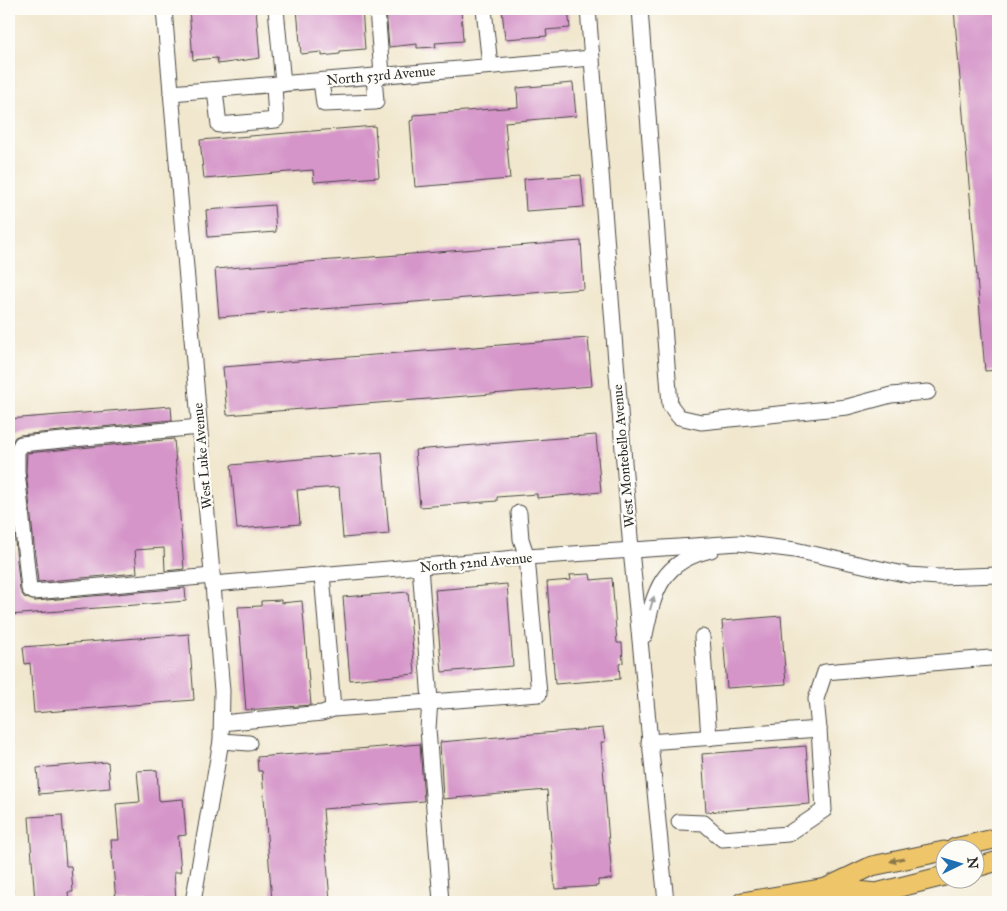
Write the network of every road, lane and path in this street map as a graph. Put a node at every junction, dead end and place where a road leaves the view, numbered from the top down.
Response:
1 (164, 9) edge
2 (276, 9) edge
3 (377, 9) edge
4 (484, 9) edge
5 (588, 9) edge
6 (640, 9) edge
7 (592, 58) junction
8 (490, 66) junction
9 (378, 76) junction
10 (321, 80) junction
11 (279, 84) junction
12 (215, 90) junction
13 (171, 94) junction
14 (928, 392) dead end
15 (199, 427) junction
16 (519, 513) dead end
17 (740, 543) junction
18 (631, 550) junction
19 (527, 557) junction
20 (420, 566) junction
21 (322, 574) junction
22 (998, 575) edge
23 (212, 580) junction
24 (702, 637) dead end
25 (642, 651) junction
26 (990, 658) dead end
27 (430, 701) junction
28 (333, 709) junction
29 (222, 723) junction
30 (818, 729) junction
31 (709, 738) junction
32 (221, 741) junction
33 (650, 742) junction
34 (249, 743) dead end
35 (679, 822) dead end
36 (998, 838) edge
37 (984, 841) edge
38 (934, 853) edge
39 (998, 862) edge
40 (984, 866) edge
41 (934, 878) edge
42 (826, 888) junction
43 (193, 902) edge
44 (440, 902) edge
45 (666, 902) edge
46 (742, 902) edge

1 - 13 street, West Luke Avenue
2 - 11 street
3 - 9 street
4 - 8 street
5 - 7 street, West Montebello Avenue
6 - 14 street
7 - 8 street, North 53rd Avenue
7 - 18 street, West Montebello Avenue
8 - 9 street, North 53rd Avenue
9 - 10 street, North 53rd Avenue
9 - 10 street
10 - 11 street, North 53rd Avenue
11 - 12 street, North 53rd Avenue
11 - 12 street
12 - 13 street, North 53rd Avenue
13 - 15 street, West Luke Avenue
15 - 23 street, West Luke Avenue
15 - 23 street, North 52nd Avenue
16 - 19 street
17 - 18 street, North 52nd Avenue
17 - 22 street, North 52nd Avenue
25 -> 17 street, North 52nd Avenue
18 - 19 street, North 52nd Avenue
18 - 25 street, West Montebello Avenue
19 - 20 street, North 52nd Avenue
19 - 27 street
20 - 21 street, North 52nd Avenue
20 - 27 street
21 - 23 street, North 52nd Avenue
21 - 28 street
23 - 29 street, West Luke Avenue
24 - 31 street
25 - 33 street, West Montebello Avenue
26 - 30 street
27 - 28 street
27 - 44 street
28 - 29 street
29 - 32 street, West Luke Avenue
30 - 31 street
30 - 35 street
31 - 33 street
32 - 34 street
32 - 43 street, West Luke Avenue
33 - 45 street, West Montebello Avenue
36 - 37 main road
38 -> 42 main road
39 - 40 main road
41 - 42 main road
42 - 46 main road

